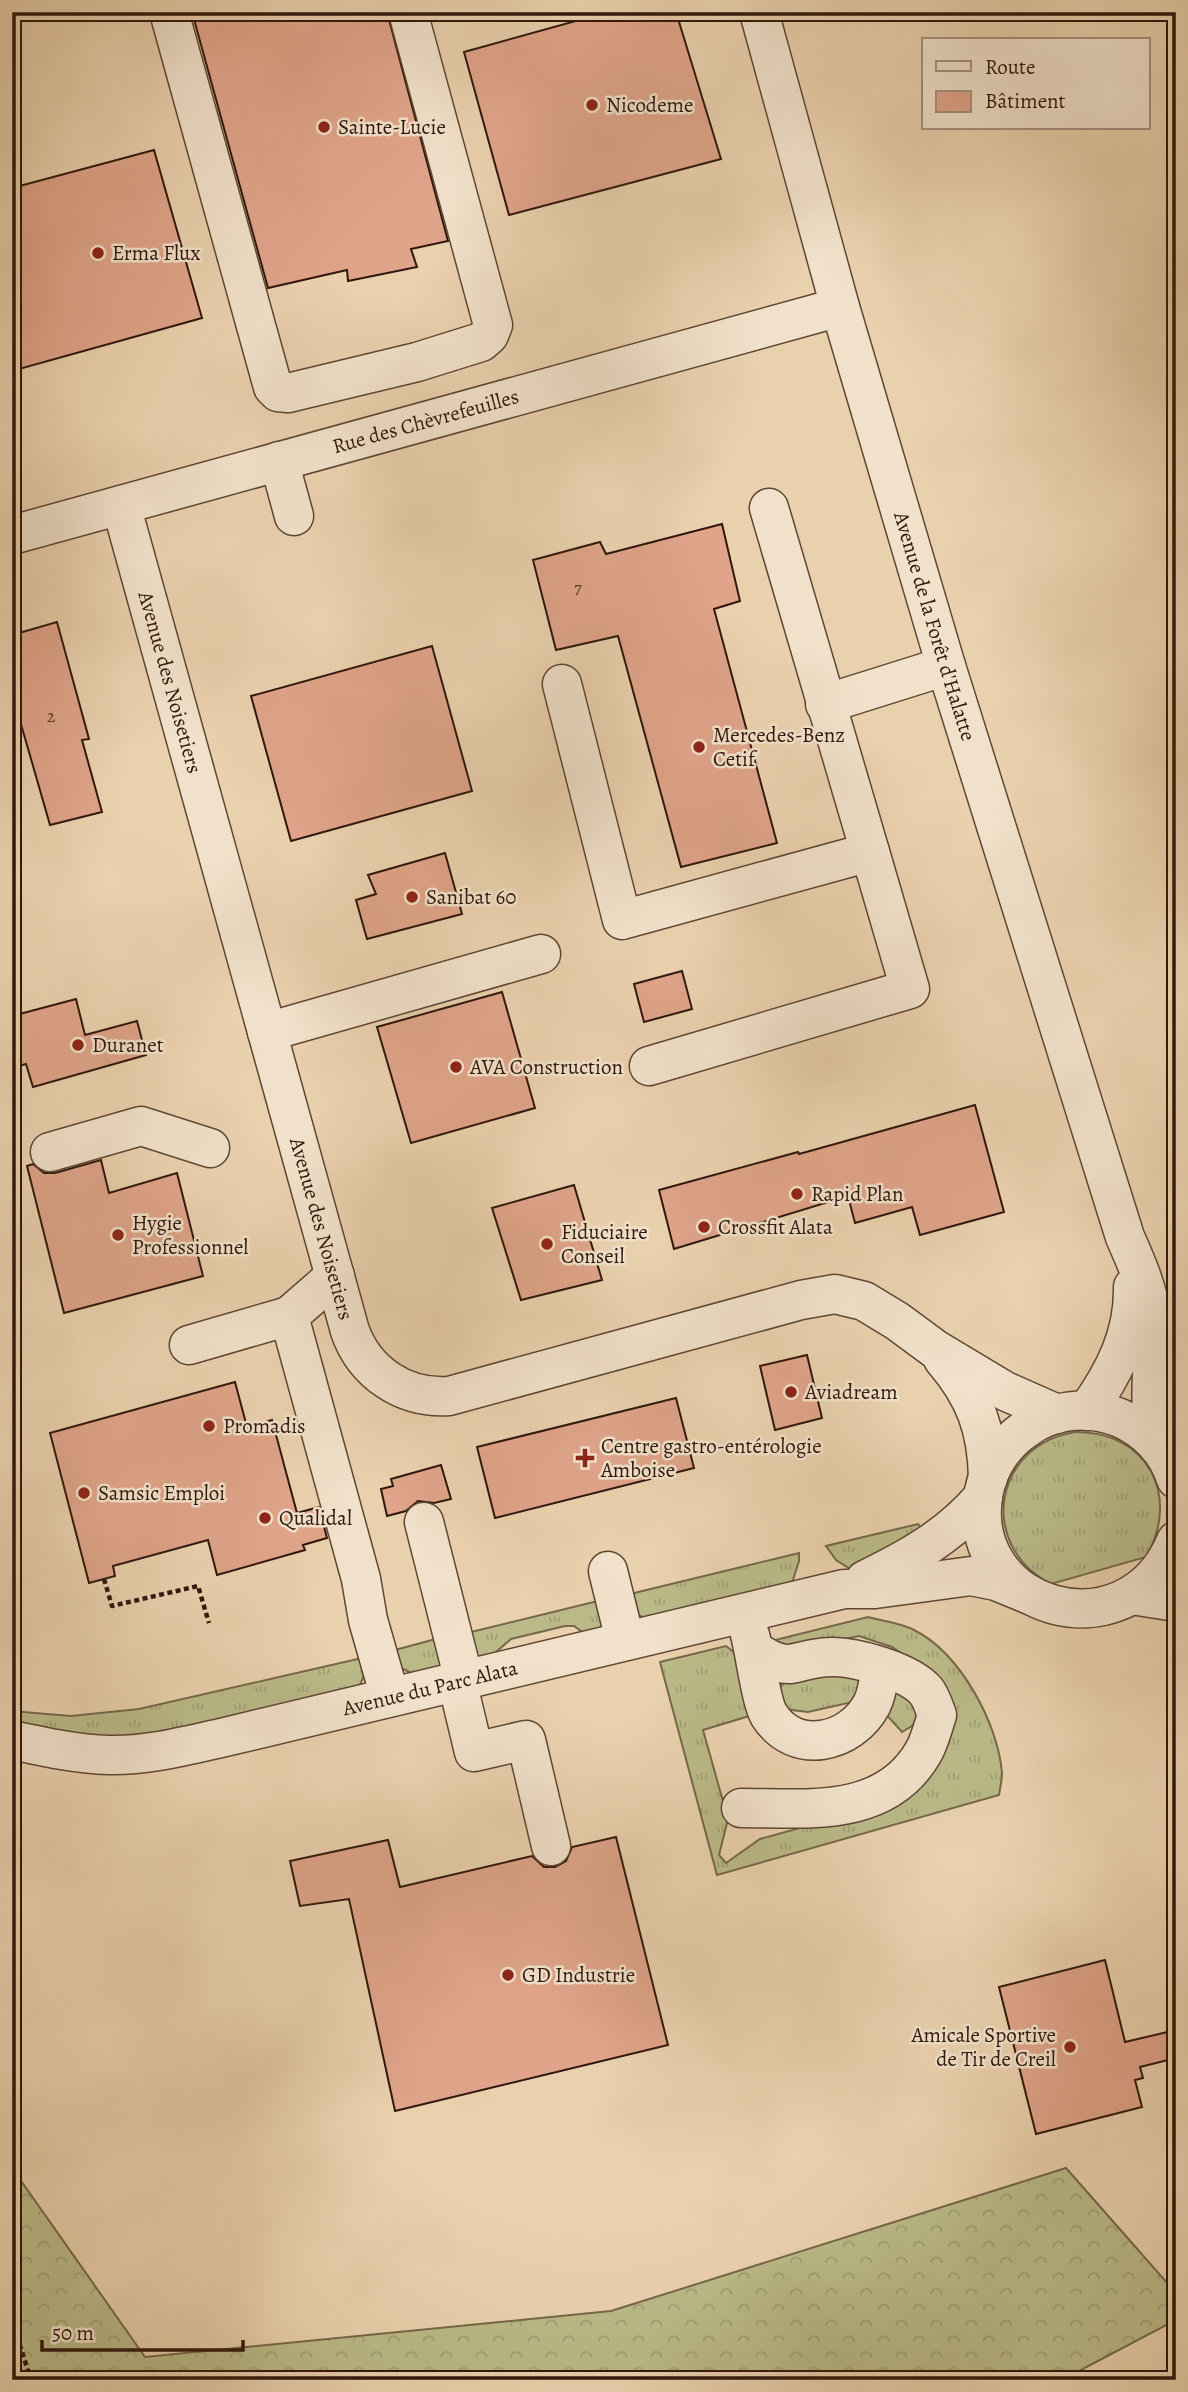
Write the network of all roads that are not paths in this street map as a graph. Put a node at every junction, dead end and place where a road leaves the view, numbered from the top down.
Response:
1 (169, 12) edge
2 (408, 12) edge
3 (759, 12) edge
4 (840, 307) junction
5 (416, 362) junction
6 (431, 419) junction
7 (279, 461) junction
8 (121, 505) junction
9 (769, 508) dead end
10 (294, 516) dead end
11 (12, 535) edge
12 (946, 666) junction
13 (562, 684) dead end
14 (825, 704) junction
15 (870, 852) junction
16 (541, 954) dead end
17 (267, 1031) junction
18 (649, 1066) dead end
19 (210, 1148) dead end
20 (50, 1152) dead end
21 (1125, 1237) junction
22 (335, 1276) junction
23 (289, 1316) junction
24 (189, 1345) dead end
25 (935, 1349) junction
26 (1072, 1412) junction
27 (1158, 1446) junction
28 (1176, 1479) edge
29 (985, 1488) junction
30 (424, 1522) dead end
31 (1176, 1541) edge
32 (608, 1570) dead end
33 (844, 1590) junction
34 (1030, 1595) junction
35 (1132, 1595) junction
36 (1176, 1602) edge
37 (744, 1613) junction
38 (625, 1640) junction
39 (754, 1650) junction
40 (881, 1668) junction
41 (460, 1681) junction
42 (390, 1697) junction
43 (12, 1740) edge
44 (741, 1808) dead end
45 (551, 1846) dead end

1 - 5 street
2 - 5 street
3 - 4 street, Avenue de la Forêt d'Halatte
4 - 6 street, Rue des Chèvrefeuilles
4 - 12 street, Avenue de la Forêt d'Halatte
5 - 6 street
6 - 7 street, Rue des Chèvrefeuilles
7 - 8 street, Rue des Chèvrefeuilles
7 - 10 street
8 - 11 street, Rue des Chèvrefeuilles
8 - 17 street, Avenue des Noisetiers
9 - 14 street
12 - 14 street
12 - 21 street, Avenue de la Forêt d'Halatte
13 - 15 street
14 - 15 street
15 - 18 street
16 - 17 street
17 - 22 street, Avenue des Noisetiers
19 - 20 street
21 - 26 street, Avenue de la Forêt d'Halatte
21 - 27 street, Avenue de la Forêt d'Halatte
22 - 23 street
22 - 25 street, Avenue des Noisetiers
23 - 24 street
23 - 42 street
25 - 26 street, Avenue des Noisetiers
25 - 29 street, Avenue des Noisetiers
26 - 27 street, Avenue des Noisetiers
26 - 29 street, Avenue du Parc Alata
27 - 28 street
29 - 33 street, Avenue du Parc Alata
29 - 34 street, Avenue des Noisetiers
30 - 41 street
31 - 35 street
32 - 38 street
33 - 34 street, Avenue du Parc Alata
33 - 37 street, Avenue du Parc Alata
34 - 35 street, Avenue du Parc Alata
35 - 36 street
37 - 38 street, Avenue du Parc Alata
37 - 39 street
38 - 41 street, Avenue du Parc Alata
39 - 40 street
39 - 40 street
40 - 44 street
41 - 42 street, Avenue du Parc Alata
41 - 45 street
42 - 43 street, Avenue du Parc Alata

